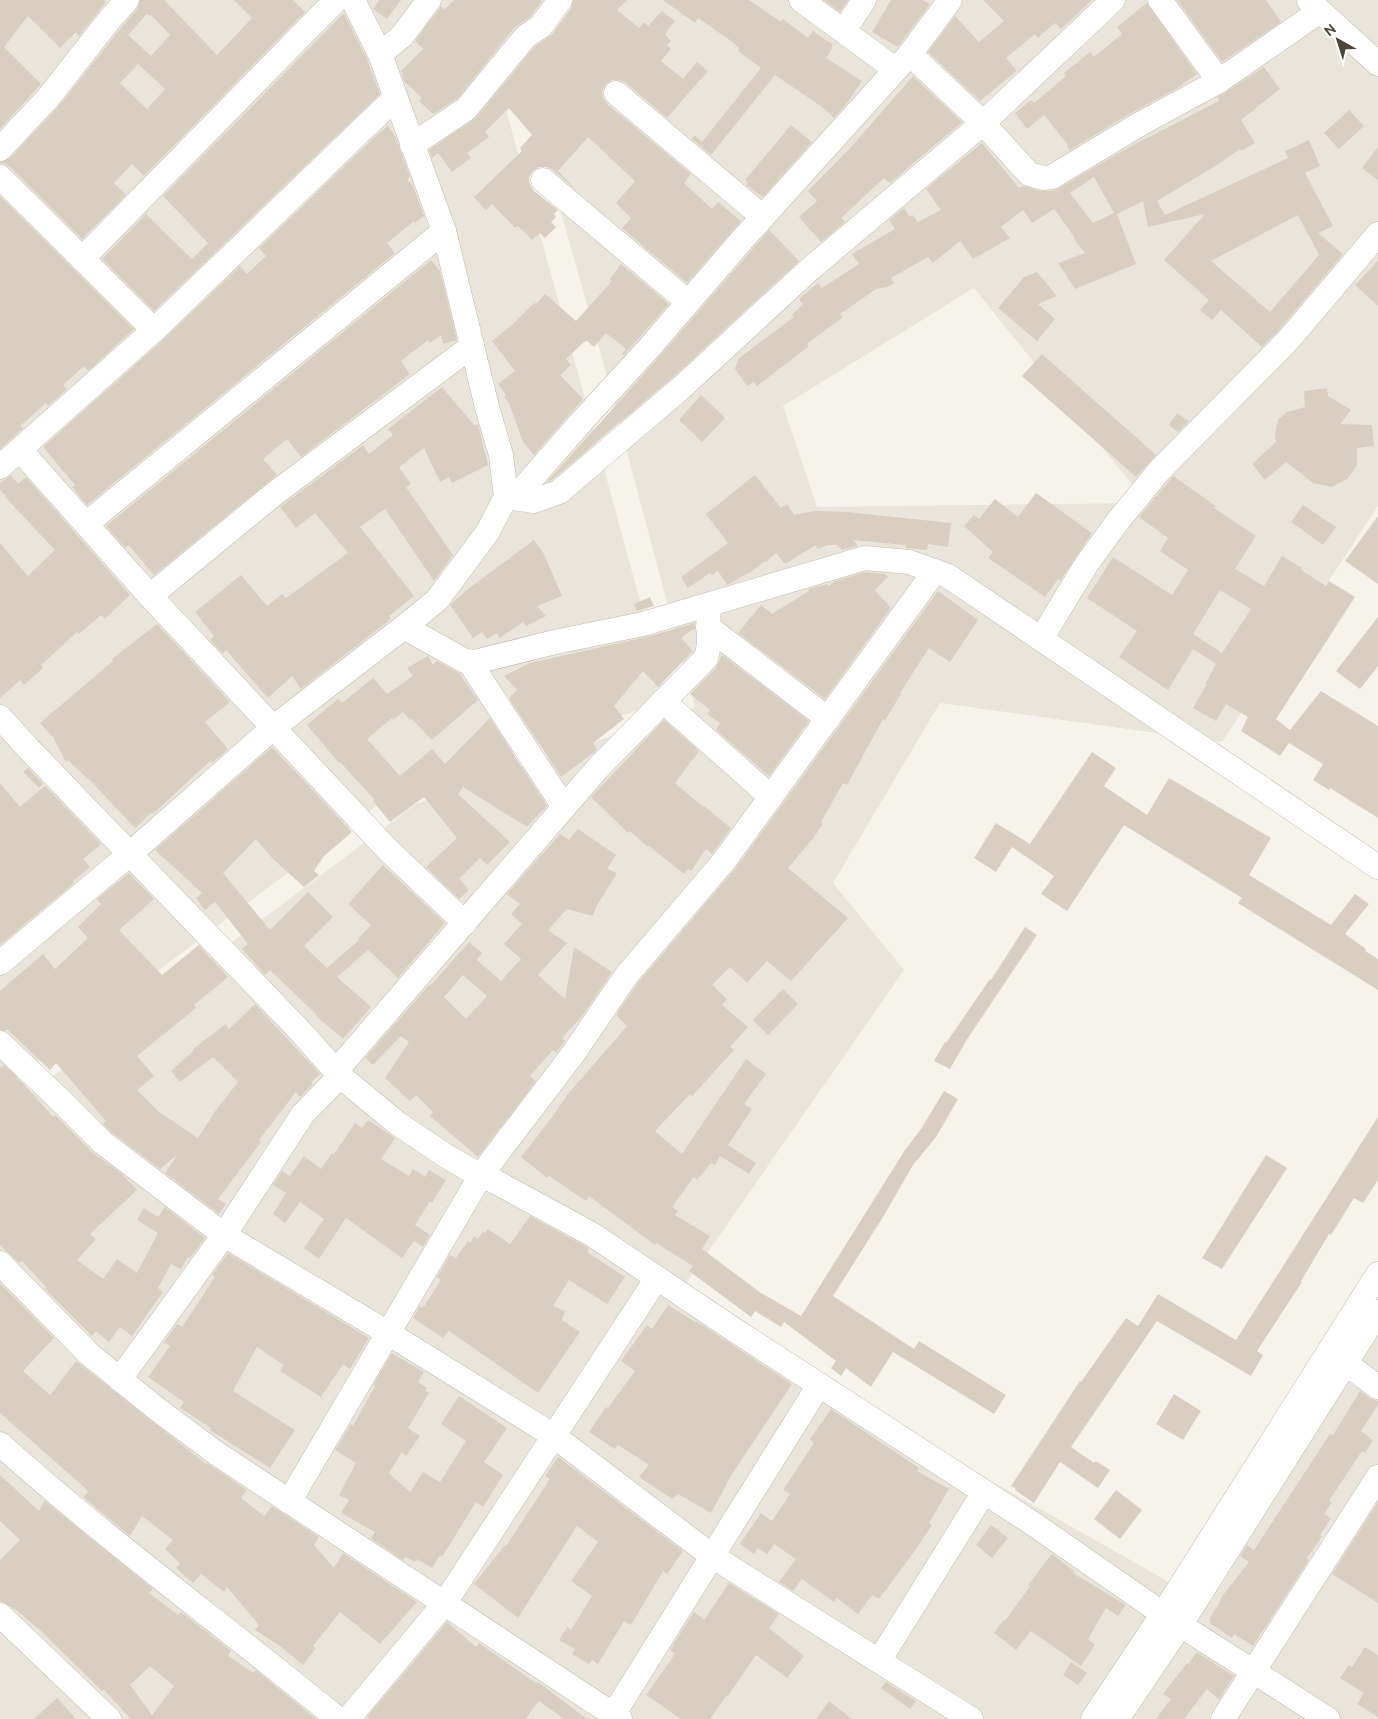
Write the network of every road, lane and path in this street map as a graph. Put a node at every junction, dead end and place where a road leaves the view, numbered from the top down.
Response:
1 (127, 0) edge
2 (336, 0) edge
3 (352, 0) edge
4 (429, 0) edge
5 (801, 0) edge
6 (864, 0) edge
7 (950, 0) edge
8 (1112, 0) edge
9 (1160, 0) edge
10 (558, 1) edge
11 (1314, 6) edge
12 (844, 31) junction
13 (380, 54) junction
14 (902, 62) junction
15 (1378, 64) edge
16 (1219, 81) junction
17 (616, 94) dead end
18 (394, 98) junction
19 (983, 122) junction
20 (412, 145) junction
21 (0, 149) edge
22 (0, 177) edge
23 (543, 180) dead end
24 (763, 217) junction
25 (444, 231) junction
26 (1378, 234) edge
27 (82, 259) junction
28 (688, 302) junction
29 (154, 330) junction
30 (472, 346) junction
31 (20, 450) junction
32 (0, 468) edge
33 (512, 497) junction
34 (86, 524) junction
35 (935, 571) junction
36 (150, 596) junction
37 (708, 616) junction
38 (404, 627) junction
39 (1041, 639) junction
40 (470, 662) junction
41 (663, 701) junction
42 (828, 719) junction
43 (2, 720) edge
44 (274, 727) junction
45 (771, 797) junction
46 (564, 807) junction
47 (130, 853) junction
48 (1378, 867) edge
49 (465, 923) junction
50 (0, 963) edge
51 (0, 1043) edge
52 (338, 1073) junction
53 (481, 1175) junction
54 (224, 1235) junction
55 (0, 1263) edge
56 (1378, 1274) edge
57 (657, 1278) junction
58 (1378, 1312) edge
59 (388, 1333) junction
60 (1345, 1362) junction
61 (120, 1379) junction
62 (819, 1385) junction
63 (1378, 1387) edge
64 (554, 1436) junction
65 (0, 1444) edge
66 (1378, 1477) edge
67 (984, 1492) junction
68 (289, 1502) junction
69 (712, 1556) junction
70 (444, 1604) junction
71 (0, 1616) edge
72 (1172, 1619) junction
73 (879, 1661) junction
74 (1254, 1672) junction
75 (617, 1717) edge
76 (109, 1719) edge
77 (338, 1719) edge
78 (348, 1719) edge
79 (971, 1719) edge
80 (1093, 1719) edge
81 (1117, 1719) edge
82 (1222, 1719) edge
83 (1328, 1719) edge

1 - 21 street
2 - 27 street
3 - 13 street
4 - 13 street
5 - 12 street
6 - 12 street
7 - 14 street
8 - 19 street
9 - 16 street
10 - 20 street
11 - 15 street
11 - 16 street
12 - 14 street
13 - 18 street
14 - 19 street
14 - 24 street
16 - 19 street
17 - 24 street
18 - 20 street
18 - 29 street
19 - 33 street
20 - 25 street
22 - 27 street
23 - 28 street
24 - 28 street
25 - 30 street
25 - 34 street
26 - 39 street
27 - 29 street
28 - 33 street
29 - 31 street
30 - 33 street
30 - 36 street
31 - 32 street
31 - 34 street
33 - 38 street
34 - 36 street
35 - 37 street
35 - 39 street
35 - 42 street
36 - 44 street
37 - 40 street
37 - 41 street
37 - 42 street
38 - 40 street
38 - 44 street
39 - 48 street
40 - 46 street
41 - 45 street
41 - 46 street
42 - 45 street
43 - 47 street
44 - 47 street
44 - 49 street
45 - 53 street
46 - 49 street
47 - 50 street
47 - 52 street
49 - 52 street
51 - 54 street
52 - 53 street
52 - 54 street
53 - 57 street
53 - 59 street
54 - 59 street
54 - 61 street
55 - 61 street
56 - 72 street
57 - 62 street
57 - 64 street
58 - 60 street
59 - 64 street
59 - 68 street
60 - 63 street
60 - 72 street
61 - 68 street
62 - 67 street
62 - 69 street
64 - 69 street
64 - 70 street
65 - 77 street
66 - 74 street
67 - 72 street
67 - 73 street
68 - 70 street
69 - 73 street
69 - 75 street
70 - 75 street
70 - 78 street
71 - 76 street
72 - 74 street
72 - 80 street
72 - 81 street
73 - 79 street
74 - 82 street
74 - 83 street

